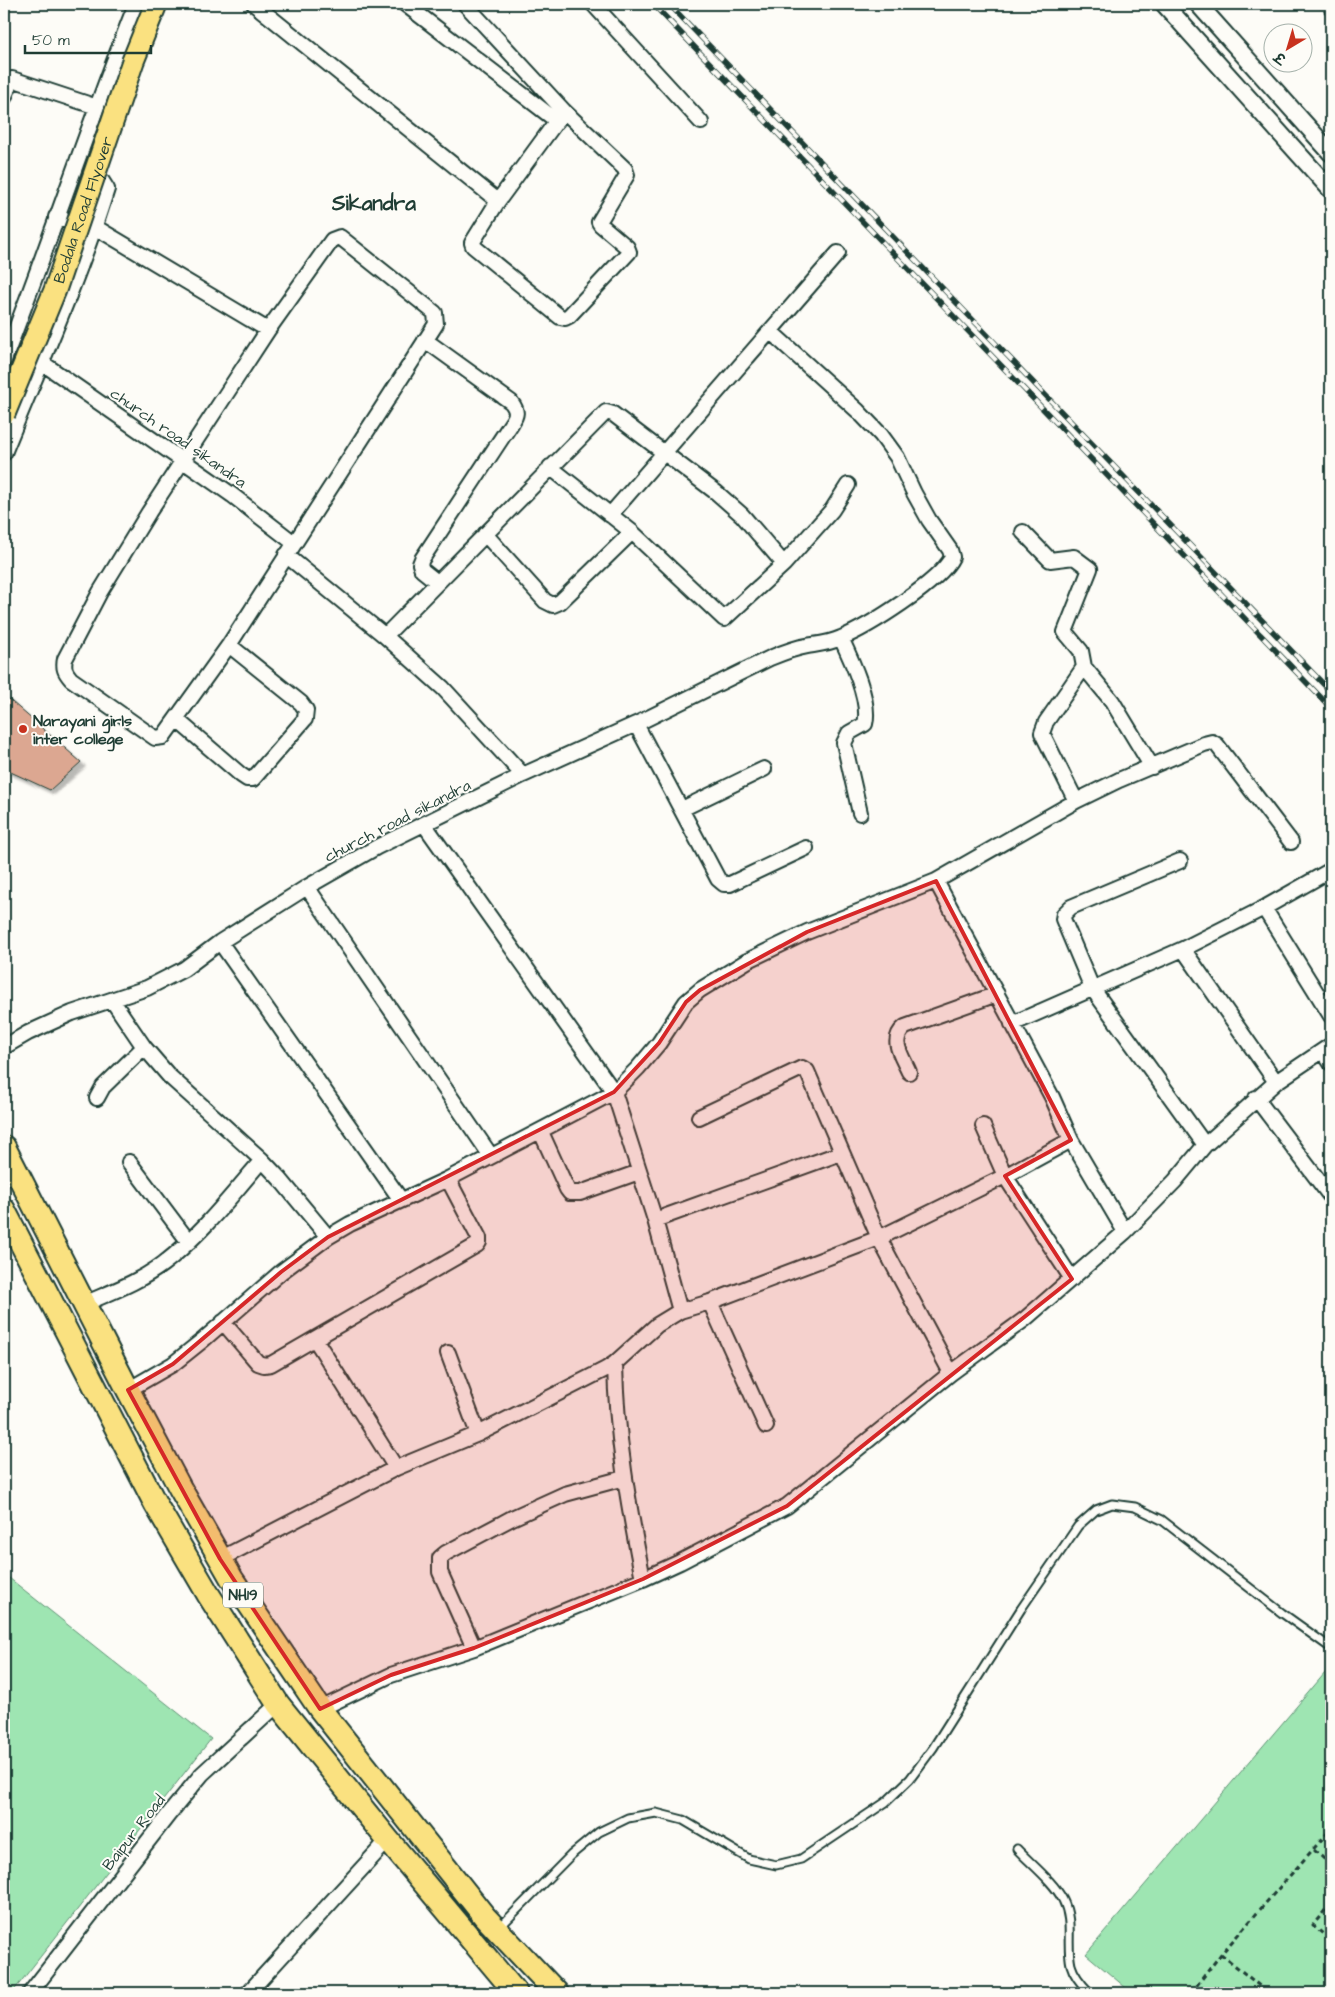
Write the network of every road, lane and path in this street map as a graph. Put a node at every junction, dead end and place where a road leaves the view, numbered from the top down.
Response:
1 (136, 4) edge
2 (156, 4) edge
3 (254, 4) edge
4 (405, 4) edge
5 (466, 4) edge
6 (593, 4) edge
7 (1164, 4) edge
8 (1198, 4) edge
9 (1318, 4) edge
10 (1331, 18) edge
11 (8, 78) edge
12 (4, 98) edge
13 (97, 107) junction
14 (561, 116) junction
15 (701, 122) dead end
16 (1331, 153) edge
17 (79, 154) junction
18 (1331, 190) edge
19 (498, 202) junction
20 (56, 217) junction
21 (95, 227) junction
22 (838, 253) dead end
23 (268, 330) junction
24 (770, 331) junction
25 (426, 340) junction
26 (4, 360) edge
27 (41, 362) junction
28 (4, 414) edge
29 (4, 452) edge
30 (665, 453) junction
31 (183, 461) junction
32 (550, 467) junction
33 (848, 485) dead end
34 (610, 515) junction
35 (632, 532) junction
36 (1023, 532) dead end
37 (485, 534) junction
38 (294, 543) junction
39 (286, 555) junction
40 (784, 564) junction
41 (437, 582) junction
42 (385, 636) junction
43 (841, 638) junction
44 (229, 645) junction
45 (1084, 667) junction
46 (176, 719) junction
47 (636, 724) junction
48 (1152, 767) junction
49 (764, 769) dead end
50 (523, 775) junction
51 (1076, 801) junction
52 (682, 809) junction
53 (860, 813) dead end
54 (424, 824) junction
55 (1291, 842) dead end
56 (806, 848) dead end
57 (1180, 861) dead end
58 (1331, 870) edge
59 (936, 881) junction
60 (307, 887) junction
61 (1264, 908) junction
62 (220, 942) junction
63 (1183, 949) junction
64 (1092, 988) junction
65 (997, 994) junction
66 (112, 1000) junction
67 (1331, 1016) edge
68 (1012, 1024) junction
69 (4, 1047) edge
70 (144, 1047) junction
71 (1327, 1048) edge
72 (1331, 1063) edge
73 (909, 1072) dead end
74 (1276, 1082) junction
75 (614, 1092) junction
76 (98, 1098) dead end
77 (1256, 1098) junction
78 (699, 1117) dead end
79 (983, 1126) dead end
80 (541, 1132) junction
81 (1071, 1140) junction
82 (1205, 1145) junction
83 (4, 1148) edge
84 (841, 1153) junction
85 (491, 1156) junction
86 (262, 1160) junction
87 (129, 1162) dead end
88 (639, 1172) junction
89 (1005, 1176) junction
90 (448, 1179) junction
91 (1331, 1197) edge
92 (401, 1200) junction
93 (4, 1210) edge
94 (655, 1220) junction
95 (1125, 1232) junction
96 (328, 1237) junction
97 (879, 1238) junction
98 (189, 1242) junction
99 (1072, 1279) junction
100 (710, 1302) junction
101 (84, 1304) junction
102 (680, 1311) junction
103 (223, 1322) junction
104 (315, 1339) junction
105 (448, 1353) dead end
106 (615, 1363) junction
107 (951, 1373) junction
108 (128, 1390) junction
109 (766, 1426) dead end
110 (478, 1434) junction
111 (396, 1468) junction
112 (624, 1478) junction
113 (220, 1559) junction
114 (642, 1579) junction
115 (474, 1648) junction
116 (1331, 1648) edge
117 (278, 1704) junction
118 (320, 1709) junction
119 (1331, 1829) edge
120 (388, 1840) junction
121 (1017, 1849) dead end
122 (1314, 1850) junction
123 (1331, 1864) edge
124 (1331, 1903) edge
125 (497, 1930) junction
126 (1331, 1940) edge
127 (1221, 1954) junction
128 (1331, 1989) edge
129 (30, 1993) edge
130 (248, 1993) edge
131 (516, 1993) edge
132 (557, 1993) edge
133 (1090, 1993) edge
134 (1191, 1993) edge
135 (1268, 1993) edge
136 (1328, 1993) edge

1 - 13 street
2 - 28 main road, Bodala Road Flyover, bridge
3 - 19 street
4 - 14 street
5 - 14 street
6 - 15 street
7 - 18 street
8 - 16 street
9 - 10 path
11 - 12 street
11 - 13 street
13 - 17 street
14 - 19 street
14 - 19 street
17 - 20 street
17 - 21 street
20 - 21 street
20 - 26 street
21 - 23 street
21 - 27 street
22 - 24 street
23 - 25 street
23 - 31 street
24 - 30 street
24 - 43 street, church road sikandra
25 - 38 street
25 - 41 street
27 - 29 street
27 - 31 street, church road sikandra
30 - 32 street
30 - 34 street
30 - 40 street
31 - 38 street, church road sikandra
31 - 46 street
32 - 34 street
32 - 37 street
33 - 40 street
34 - 35 street
35 - 37 street
35 - 40 street
36 - 45 street
37 - 41 street
38 - 39 street
39 - 42 street
39 - 44 street
41 - 42 street
42 - 50 street
43 - 47 street, church road sikandra
43 - 53 street
44 - 46 street
44 - 46 street
45 - 48 street
45 - 51 street
47 - 50 street, church road sikandra
47 - 52 street
48 - 51 street
48 - 55 street
49 - 52 street
50 - 54 street, church road sikandra
51 - 59 street
52 - 56 street
54 - 60 street, church road sikandra
54 - 75 street
57 - 64 street
58 - 61 street
59 - 65 street
59 - 75 street
60 - 62 street, church road sikandra
60 - 85 street
61 - 63 street
61 - 67 street
62 - 66 street, church road sikandra
62 - 92 street
63 - 64 street
63 - 74 street
64 - 68 street
64 - 82 street
65 - 68 street
65 - 73 street
66 - 69 street, church road sikandra
66 - 70 street
68 - 81 street
70 - 76 street
70 - 86 street
71 - 72 street
71 - 74 street
74 - 77 street
75 - 80 street
75 - 88 street
77 - 82 street
77 - 91 street
78 - 84 street
79 - 89 street
80 - 85 street
80 - 88 street
81 - 89 street
81 - 95 street
82 - 95 street
83 - 101 highway, NH19
84 - 94 street
84 - 97 street
85 - 90 street
86 - 96 street
86 - 98 street
87 - 98 street
88 - 94 street
89 - 97 street
89 - 99 street
90 - 92 street
90 - 104 street
92 - 96 street
93 - 117 highway, NH19
94 - 102 street
95 - 99 street
96 - 103 street
97 - 100 street
97 - 107 street
98 - 101 street
99 - 107 street
100 - 102 street
100 - 109 street
101 - 108 highway, NH19
102 - 106 street
103 - 104 street
103 - 108 street
104 - 111 street
105 - 110 street
106 - 110 street
106 - 112 street
107 - 114 street
108 - 113 highway, NH19
110 - 111 street
111 - 113 street
112 - 114 street
112 - 115 street
113 - 118 highway, NH19
114 - 115 street
115 - 118 street
116 - 125 lane
117 - 120 highway, NH19
117 - 129 street, Baipur Road
118 - 125 highway, NH19
119 - 122 path
120 - 130 street
120 - 131 highway, NH19
121 - 133 lane
122 - 123 path
122 - 127 path
124 - 126 path
125 - 132 highway, NH19
127 - 134 path
127 - 135 path
128 - 136 path

